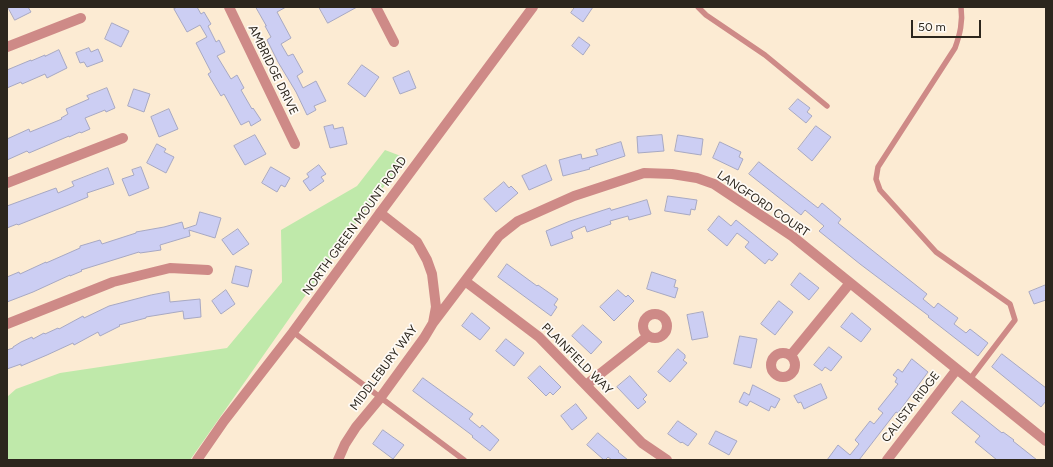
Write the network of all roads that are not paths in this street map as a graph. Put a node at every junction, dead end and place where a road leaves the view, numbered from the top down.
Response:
1 (229, 7) edge
2 (376, 7) edge
3 (533, 7) edge
4 (698, 7) edge
5 (961, 7) edge
6 (81, 18) dead end
7 (394, 42) dead end
8 (7, 47) edge
9 (827, 106) dead end
10 (123, 138) dead end
11 (295, 144) dead end
12 (7, 183) edge
13 (380, 214) junction
14 (208, 270) dead end
15 (465, 281) junction
16 (850, 283) junction
17 (433, 323) junction
18 (7, 324) edge
19 (293, 332) junction
20 (648, 336) dead end
21 (791, 355) dead end
22 (957, 369) junction
23 (970, 379) junction
24 (586, 385) junction
25 (381, 398) junction
26 (1046, 441) edge
27 (197, 460) edge
28 (338, 460) edge
29 (464, 460) edge
30 (666, 460) edge
31 (886, 460) edge

1 - 11 street, AMBRIDGE DRIVE
2 - 7 street
3 - 13 street, NORTH GREEN MOUNT ROAD
4 - 9 lane
5 - 23 lane
6 - 8 street
10 - 12 street
13 - 17 street, MIDDLEBURY WAY
13 - 19 street, NORTH GREEN MOUNT ROAD
14 - 18 street
15 - 16 street, LANGFORD COURT
15 - 17 street, LANGFORD COURT
15 - 24 street, PLAINFIELD WAY
16 - 21 street
16 - 22 street, LANGFORD COURT
17 - 25 street, MIDDLEBURY WAY
19 - 25 lane
19 - 27 street, NORTH GREEN MOUNT ROAD
20 - 24 street
22 - 23 street, LANGFORD COURT
22 - 31 street, CALISTA RIDGE
23 - 26 street, LANGFORD COURT
24 - 30 street, PLAINFIELD WAY
25 - 28 street, MIDDLEBURY WAY
25 - 29 lane

